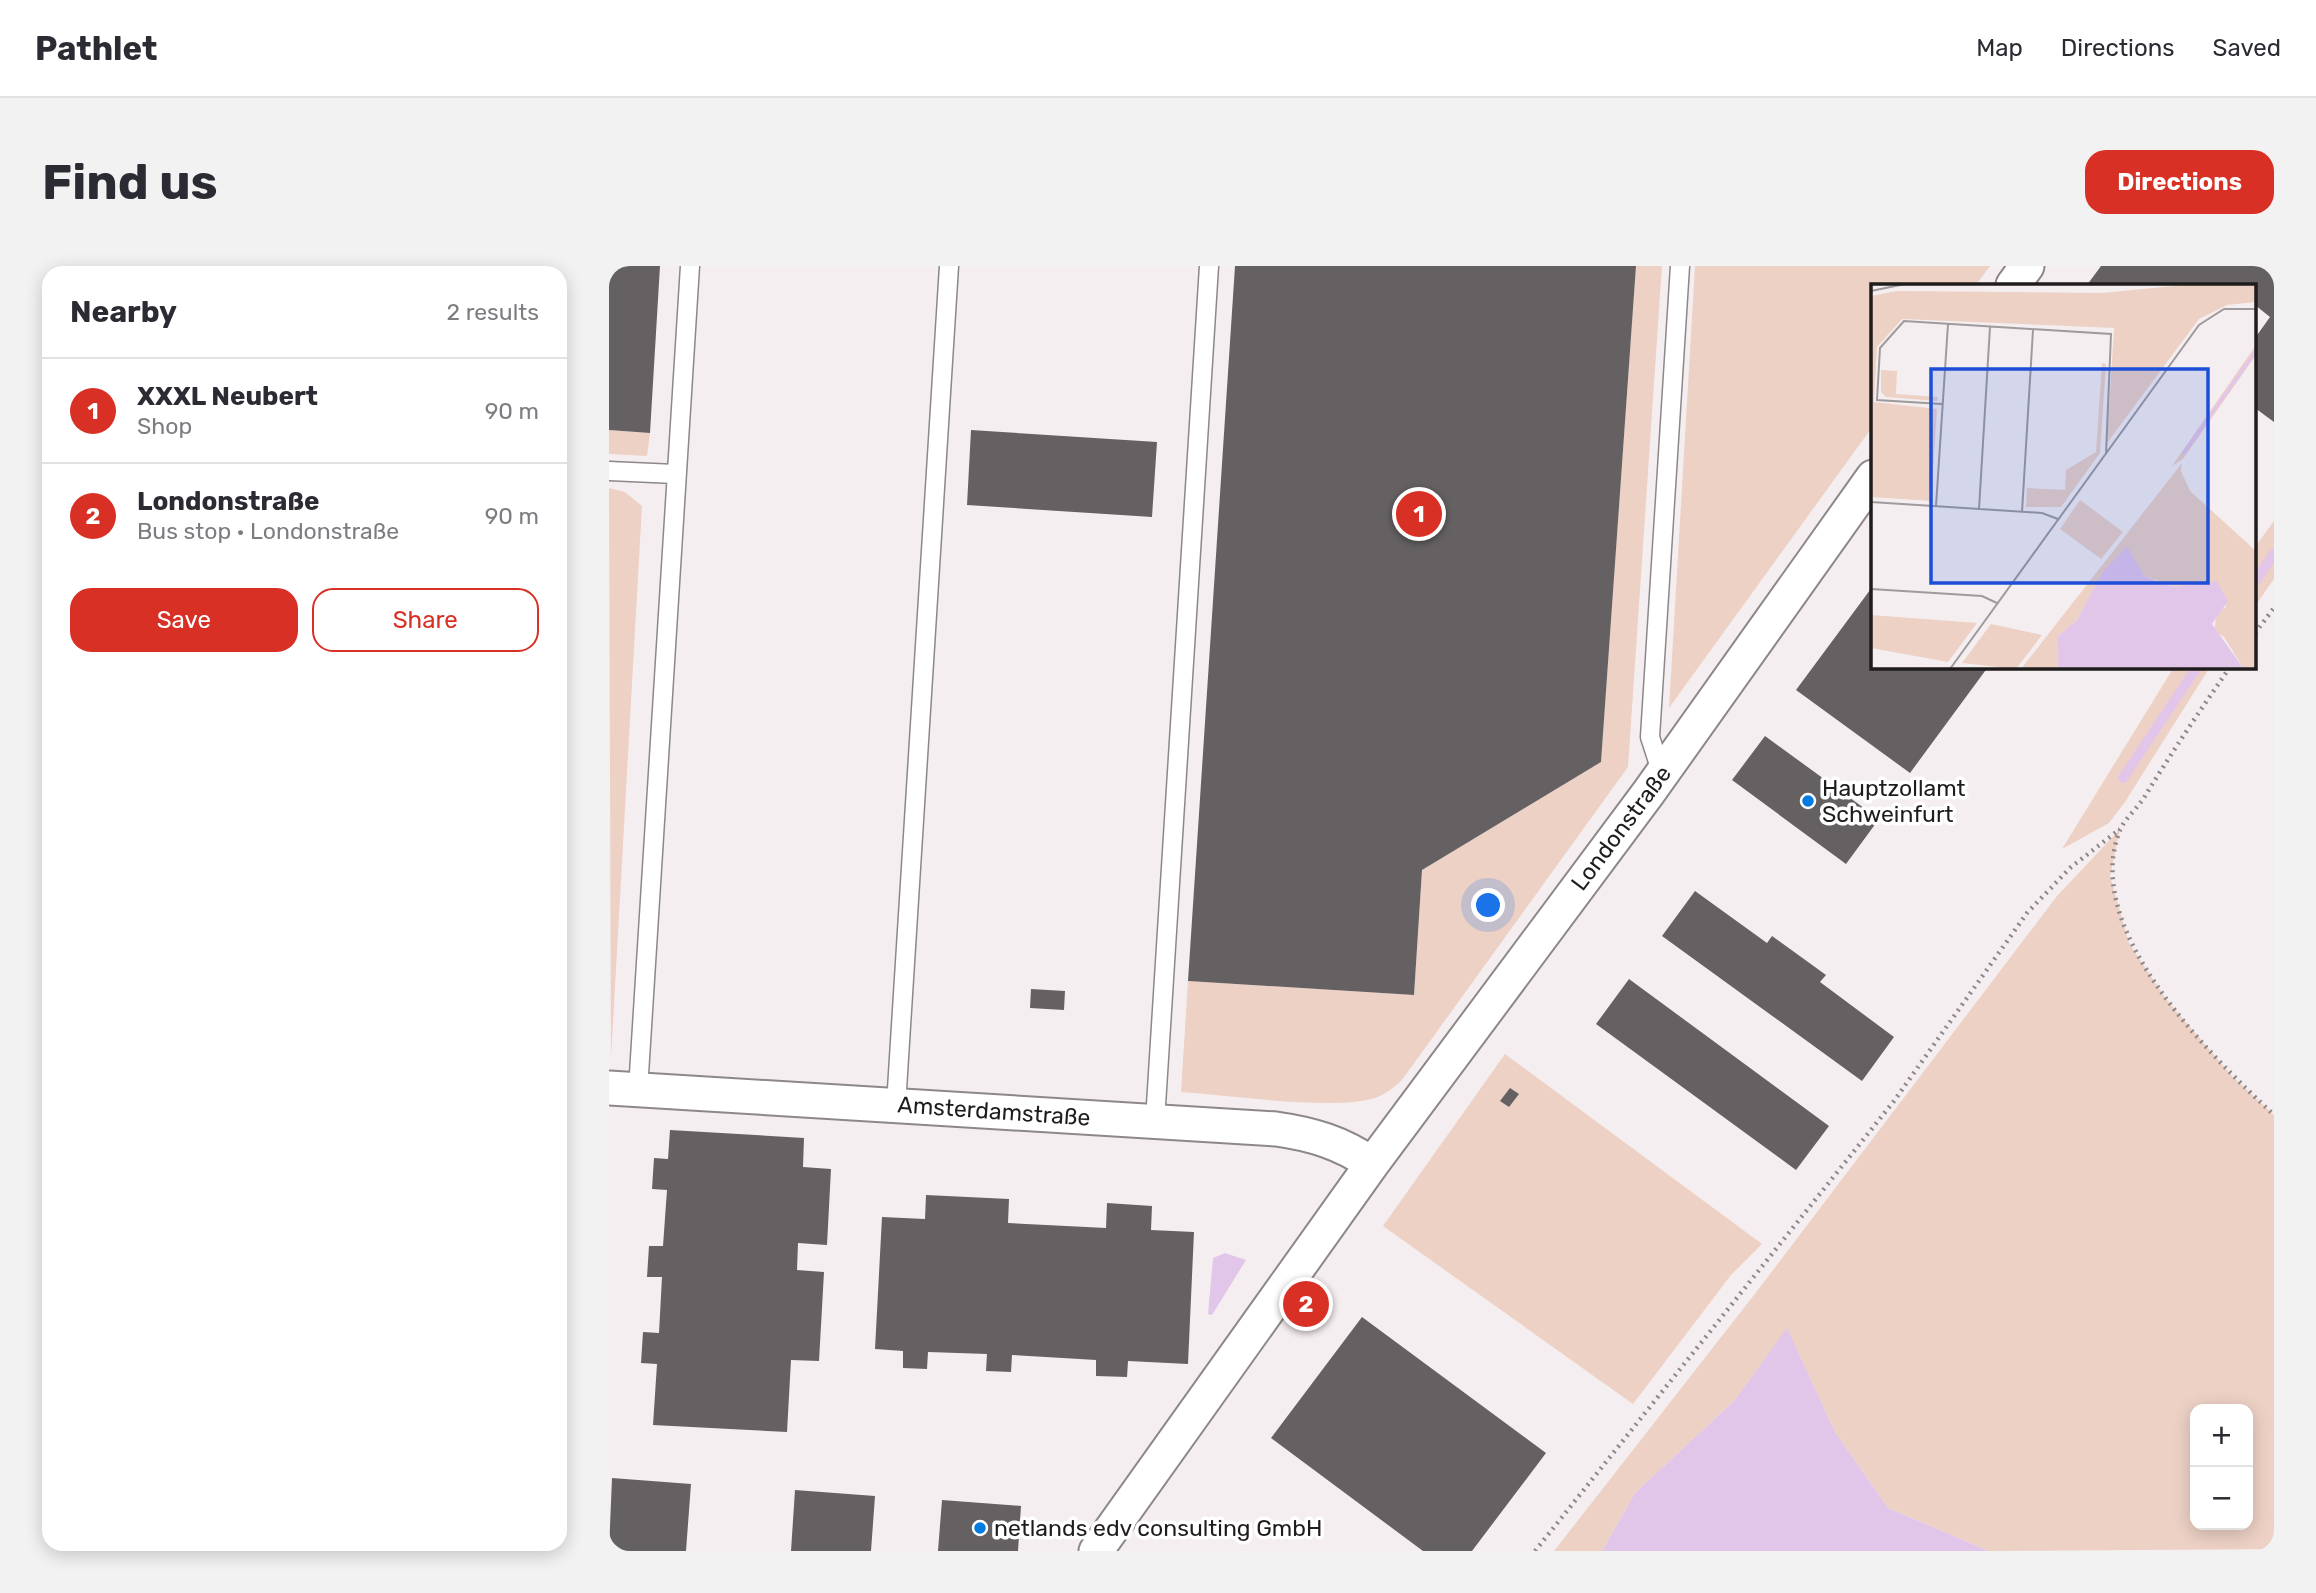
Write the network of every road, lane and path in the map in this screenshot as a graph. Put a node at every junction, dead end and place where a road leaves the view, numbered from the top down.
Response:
1 (690, 266) edge
2 (949, 266) edge
3 (1209, 266) edge
4 (1680, 266) edge
5 (2027, 266) edge
6 (2014, 284) edge
7 (609, 471) edge
8 (675, 474) junction
9 (1871, 480) edge
10 (2274, 608) edge
11 (2256, 632) edge
12 (2229, 668) edge
13 (1662, 774) junction
14 (2120, 830) junction
15 (623, 1089) edge
16 (895, 1105) junction
17 (2274, 1115) edge
18 (1155, 1121) junction
19 (1372, 1164) junction
20 (1096, 1551) edge
21 (1535, 1551) edge

1 - 8 lane
2 - 16 lane
3 - 18 lane
4 - 13 lane
5 - 6 street
7 - 8 lane
8 - 15 lane
9 - 13 street, Londonstraße
10 - 11 path
12 - 14 path
13 - 19 street, Londonstraße
14 - 17 path
14 - 21 path
15 - 16 street, Amsterdamstraße
16 - 18 street, Amsterdamstraße
18 - 19 street, Amsterdamstraße
19 - 20 street, Londonstraße

